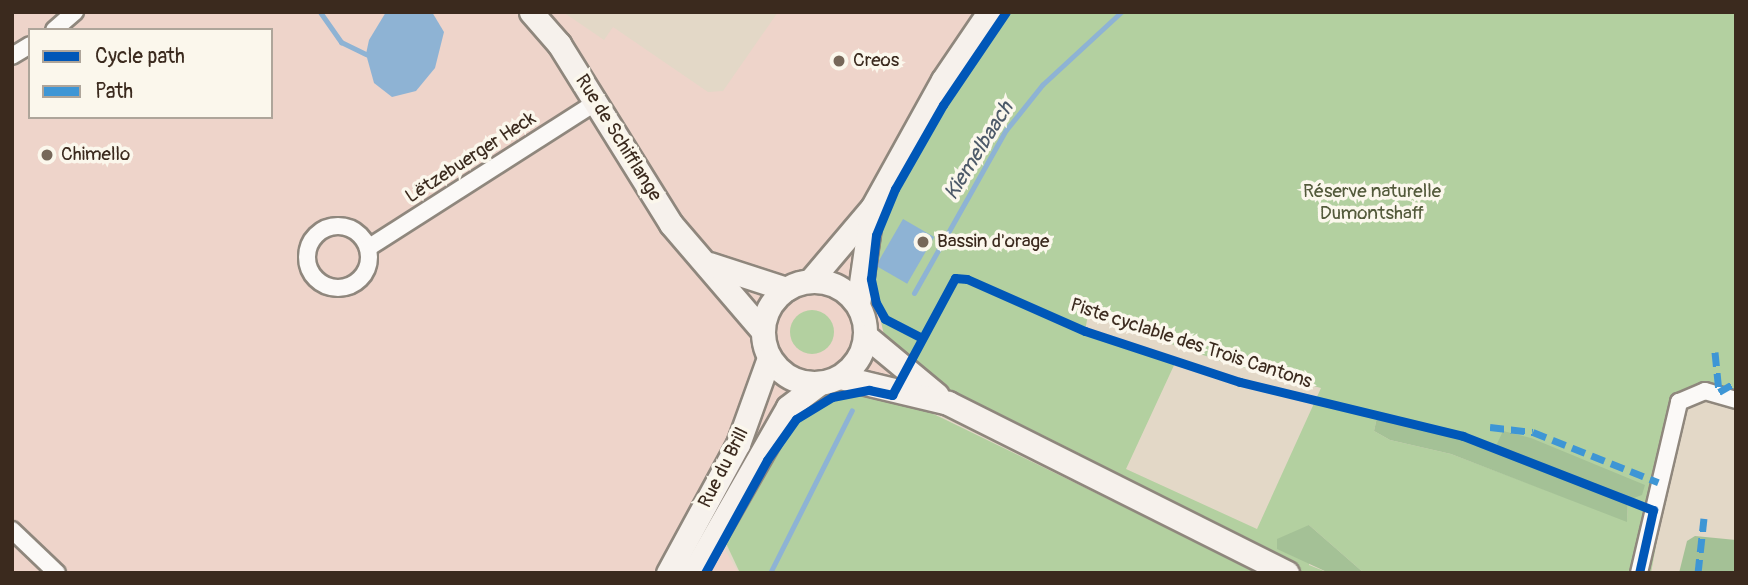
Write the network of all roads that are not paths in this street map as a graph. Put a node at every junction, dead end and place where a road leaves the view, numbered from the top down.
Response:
1 (75, 12) edge
2 (531, 12) edge
3 (989, 12) edge
4 (56, 28) edge
5 (28, 46) edge
6 (12, 56) edge
7 (596, 102) junction
8 (872, 208) junction
9 (368, 248) dead end
10 (706, 263) junction
11 (810, 281) junction
12 (786, 289) junction
13 (858, 304) junction
14 (762, 330) junction
15 (866, 336) junction
16 (769, 358) junction
17 (830, 381) junction
18 (1736, 400) edge
19 (948, 403) junction
20 (12, 530) edge
21 (57, 573) edge
22 (668, 573) edge
23 (693, 573) edge
24 (1287, 573) edge
25 (1639, 573) edge

1 - 4 street
2 - 7 main road, Rue de Schifflange
3 - 8 main road
5 - 6 street
7 - 9 street, Lëtzebuerger Heck
7 - 10 main road, Rue de Schifflange
8 - 11 main road
8 - 13 main road
10 - 12 main road
10 - 14 main road, Rue de Schifflange
11 - 12 main road
11 - 13 main road
12 - 14 main road
13 - 15 main road
14 - 16 main road
15 - 17 main road
15 - 19 main road
16 - 17 main road
16 - 22 main road, Rue du Brill
17 - 19 main road
17 - 23 main road, Rue du Brill
18 - 25 street
19 - 24 main road
20 - 21 street

